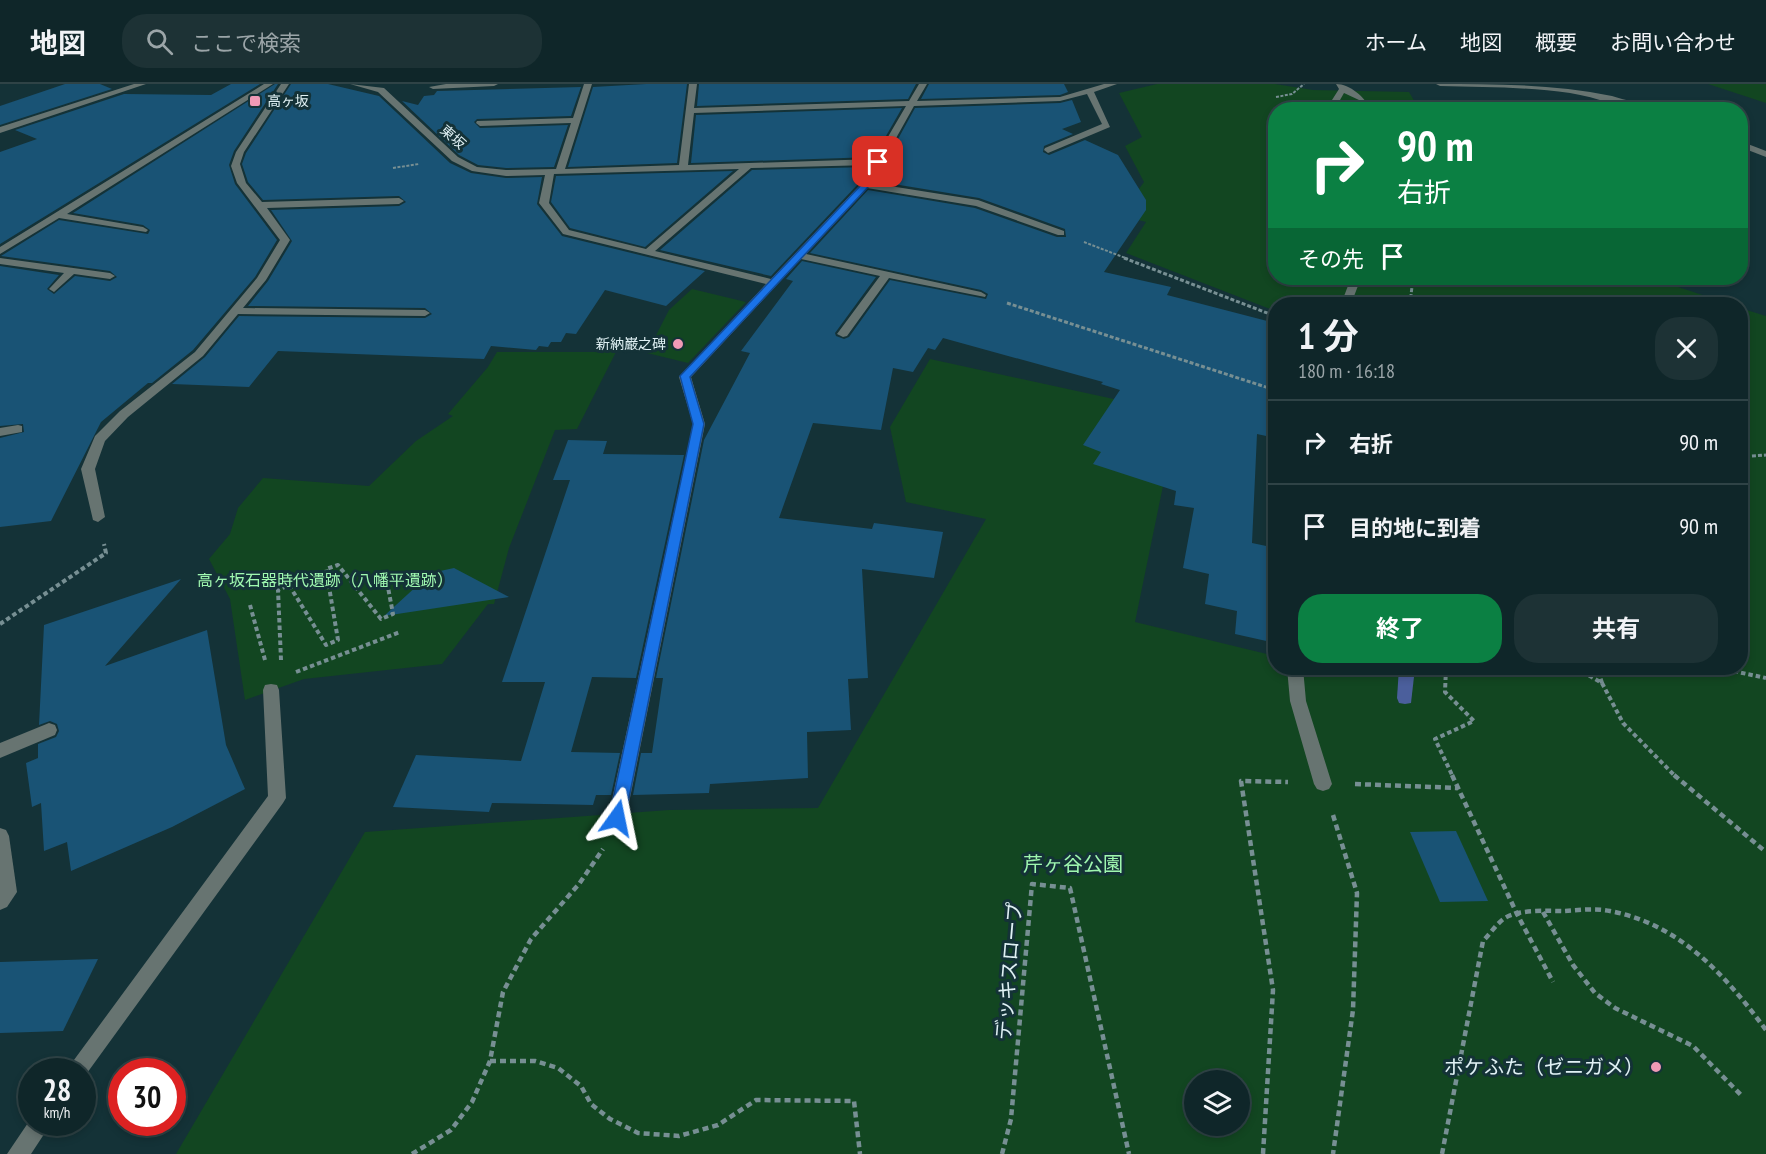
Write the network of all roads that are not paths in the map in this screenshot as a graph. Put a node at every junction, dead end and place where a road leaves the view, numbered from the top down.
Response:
1 (142, 84) edge
2 (269, 84) edge
3 (285, 84) edge
4 (354, 84) edge
5 (390, 84) edge
6 (492, 84) edge
7 (588, 84) edge
8 (693, 84) edge
9 (923, 84) edge
10 (1113, 84) edge
11 (1440, 84) edge
12 (1446, 84) edge
13 (1342, 86) edge
14 (433, 87) dead end
15 (381, 90) junction
16 (1090, 91) junction
17 (1337, 102) edge
18 (1363, 102) edge
19 (1626, 102) edge
20 (912, 103) junction
21 (690, 111) junction
22 (576, 120) junction
23 (480, 123) dead end
24 (0, 130) edge
25 (1748, 147) edge
26 (1048, 150) dead end
27 (1766, 154) edge
28 (878, 162) junction
29 (748, 166) junction
30 (683, 167) junction
31 (555, 171) junction
32 (865, 185) junction
33 (399, 201) dead end
34 (260, 205) junction
35 (57, 216) junction
36 (143, 230) dead end
37 (1061, 234) road end
38 (0, 251) edge
39 (648, 252) junction
40 (801, 256) junction
41 (0, 261) edge
42 (71, 271) junction
43 (886, 274) junction
44 (110, 276) dead end
45 (774, 283) junction
46 (54, 289) dead end
47 (981, 295) road end
48 (236, 311) junction
49 (425, 313) dead end
50 (843, 334) dead end
51 (18, 429) dead end
52 (0, 432) edge
53 (98, 517) road end
54 (1296, 675) edge
55 (270, 683) road end
56 (49, 730) dead end
57 (0, 751) edge
58 (1323, 784) road end
59 (617, 818) road end
60 (0, 836) edge
61 (0, 901) edge
62 (87, 1058) edge
63 (31, 1136) edge
64 (18, 1154) edge

1 - 24 street
2 - 35 street
3 - 34 street
4 - 15 street
5 - 15 street
6 - 14 street
7 - 22 street
8 - 21 street
9 - 20 street
10 - 16 street
11 - 12 street
12 - 19 street
13 - 17 street
13 - 18 street
15 - 31 street, 東坂
16 - 20 street
16 - 26 street
20 - 21 street
20 - 28 street
21 - 30 street
22 - 23 street
22 - 31 street
25 - 27 street
28 - 29 street, 東坂
28 - 32 street
29 - 30 street, 東坂
29 - 39 street
30 - 31 street, 東坂
31 - 39 street
32 - 37 street
32 - 40 street
33 - 34 street
34 - 48 street
35 - 36 street
35 - 38 street
39 - 45 street
40 - 43 street
40 - 45 street
41 - 42 street
42 - 44 street
42 - 46 street
43 - 47 street
43 - 50 street
45 - 59 street
48 - 49 street
48 - 53 street
51 - 52 street
54 - 58 street
55 - 62 street
56 - 57 street
60 - 61 street
63 - 64 street

